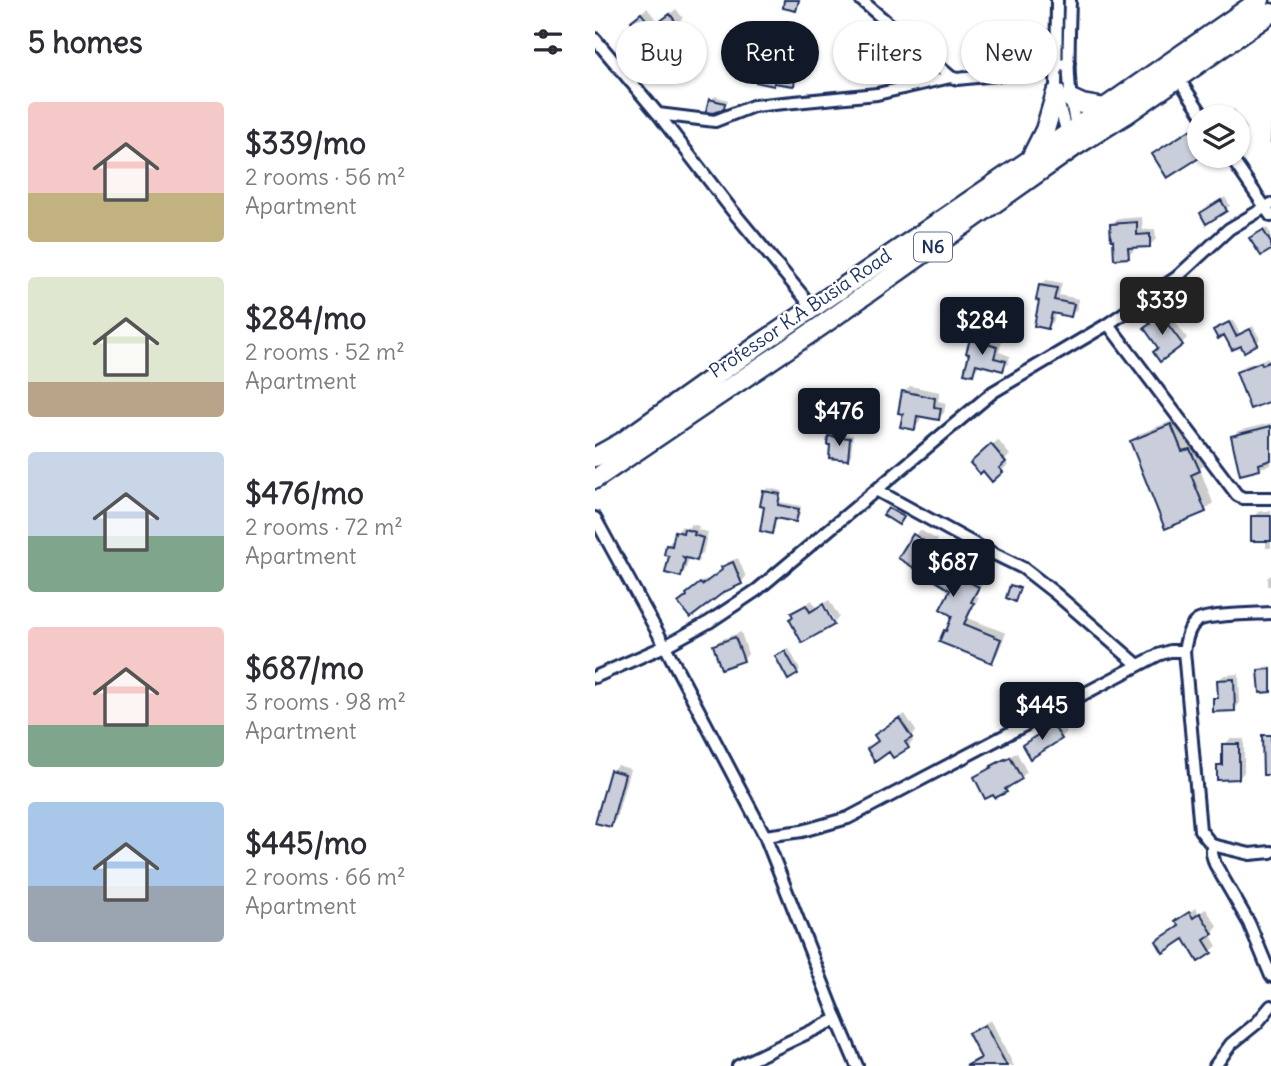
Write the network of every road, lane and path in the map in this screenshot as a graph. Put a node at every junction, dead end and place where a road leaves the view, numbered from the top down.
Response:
1 (861, 0) edge
2 (1057, 0) edge
3 (1070, 0) edge
4 (1260, 0) edge
5 (1271, 13) edge
6 (1057, 21) edge
7 (595, 39) edge
8 (1069, 63) junction
9 (1057, 66) edge
10 (1057, 70) edge
11 (951, 77) junction
12 (1178, 78) junction
13 (961, 79) edge
14 (1064, 96) junction
15 (1196, 105) edge
16 (1105, 108) junction
17 (658, 114) junction
18 (1075, 137) junction
19 (1031, 159) junction
20 (1239, 168) edge
21 (1269, 209) edge
22 (813, 308) junction
23 (1108, 324) junction
24 (622, 442) junction
25 (595, 448) edge
26 (595, 457) edge
27 (595, 480) edge
28 (876, 490) junction
29 (1271, 498) edge
30 (595, 518) edge
31 (1271, 614) edge
32 (665, 646) junction
33 (1184, 651) junction
34 (1138, 665) junction
35 (595, 677) edge
36 (765, 836) junction
37 (1212, 845) junction
38 (1271, 852) edge
39 (1271, 976) edge
40 (1271, 1006) edge
41 (837, 1019) junction
42 (738, 1066) edge
43 (857, 1066) edge
44 (1215, 1066) edge

1 - 11 street
2 - 6 street
3 - 8 street
4 - 16 main road, Professor K.A Busia Road / N6
5 - 12 main road, Professor K.A Busia Road / N6
7 - 17 street
8 - 9 street
8 - 14 street
10 - 14 street
11 - 13 street
11 - 17 street
12 - 15 street
12 - 18 main road, Professor K.A Busia Road / N6
14 - 16 main road
14 - 18 street
14 - 19 main road
16 - 18 main road, Professor K.A Busia Road / N6
17 - 22 street
18 - 19 main road, Professor K.A Busia Road / N6
18 - 27 main road, Professor K.A Busia Road / N6
19 - 22 main road, Professor K.A Busia Road / N6
20 - 21 street
21 - 23 street
22 - 24 main road, Professor K.A Busia Road / N6
23 - 28 street
23 - 29 street
24 - 25 main road
24 - 26 main road, Professor K.A Busia Road / N6
28 - 32 street
28 - 34 street
30 - 32 street
31 - 33 street
32 - 35 street
32 - 36 street
33 - 34 street
33 - 37 street
34 - 36 street
36 - 41 street
37 - 38 street
37 - 39 street
40 - 44 street
41 - 42 street
41 - 43 street

